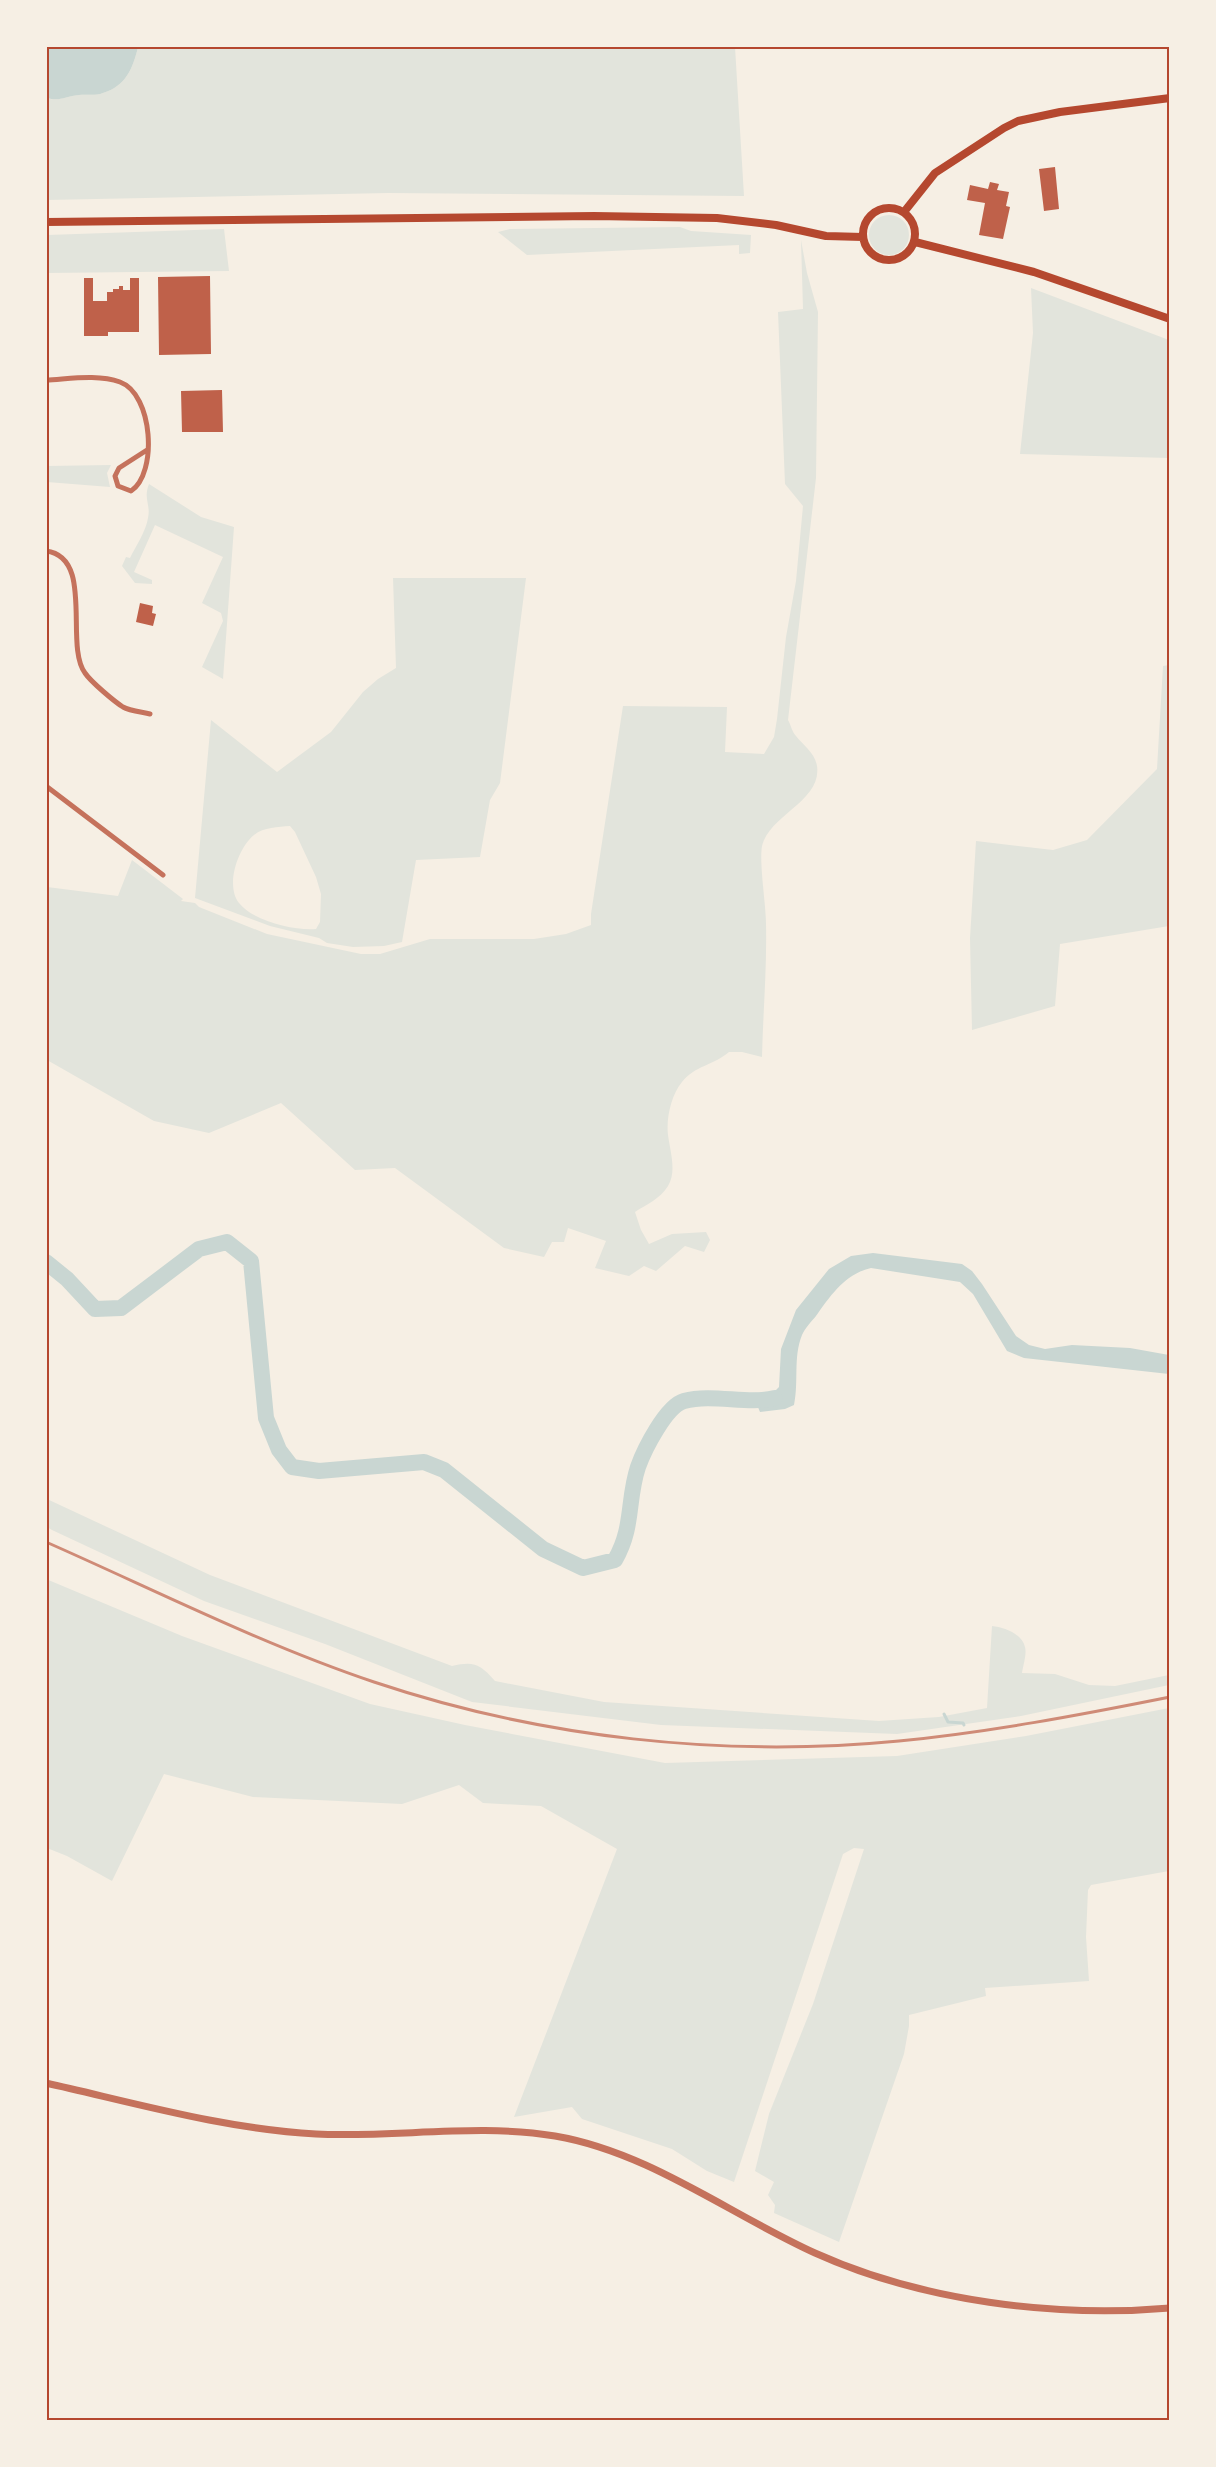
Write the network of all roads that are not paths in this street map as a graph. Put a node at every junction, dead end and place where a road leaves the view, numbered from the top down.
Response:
1 (1170, 98) edge
2 (903, 212) junction
3 (46, 222) edge
4 (863, 237) junction
5 (915, 242) junction
6 (1170, 319) edge
7 (46, 380) edge
8 (147, 450) junction
9 (46, 551) edge
10 (150, 714) dead end
11 (46, 786) edge
12 (163, 875) dead end
13 (46, 2083) edge
14 (1170, 2308) edge

1 - 2 main road
2 - 4 main road
2 - 5 main road
3 - 4 main road
4 - 5 main road
5 - 6 main road
7 - 8 street
8 - 8 street
9 - 10 street
11 - 12 street
13 - 14 street

